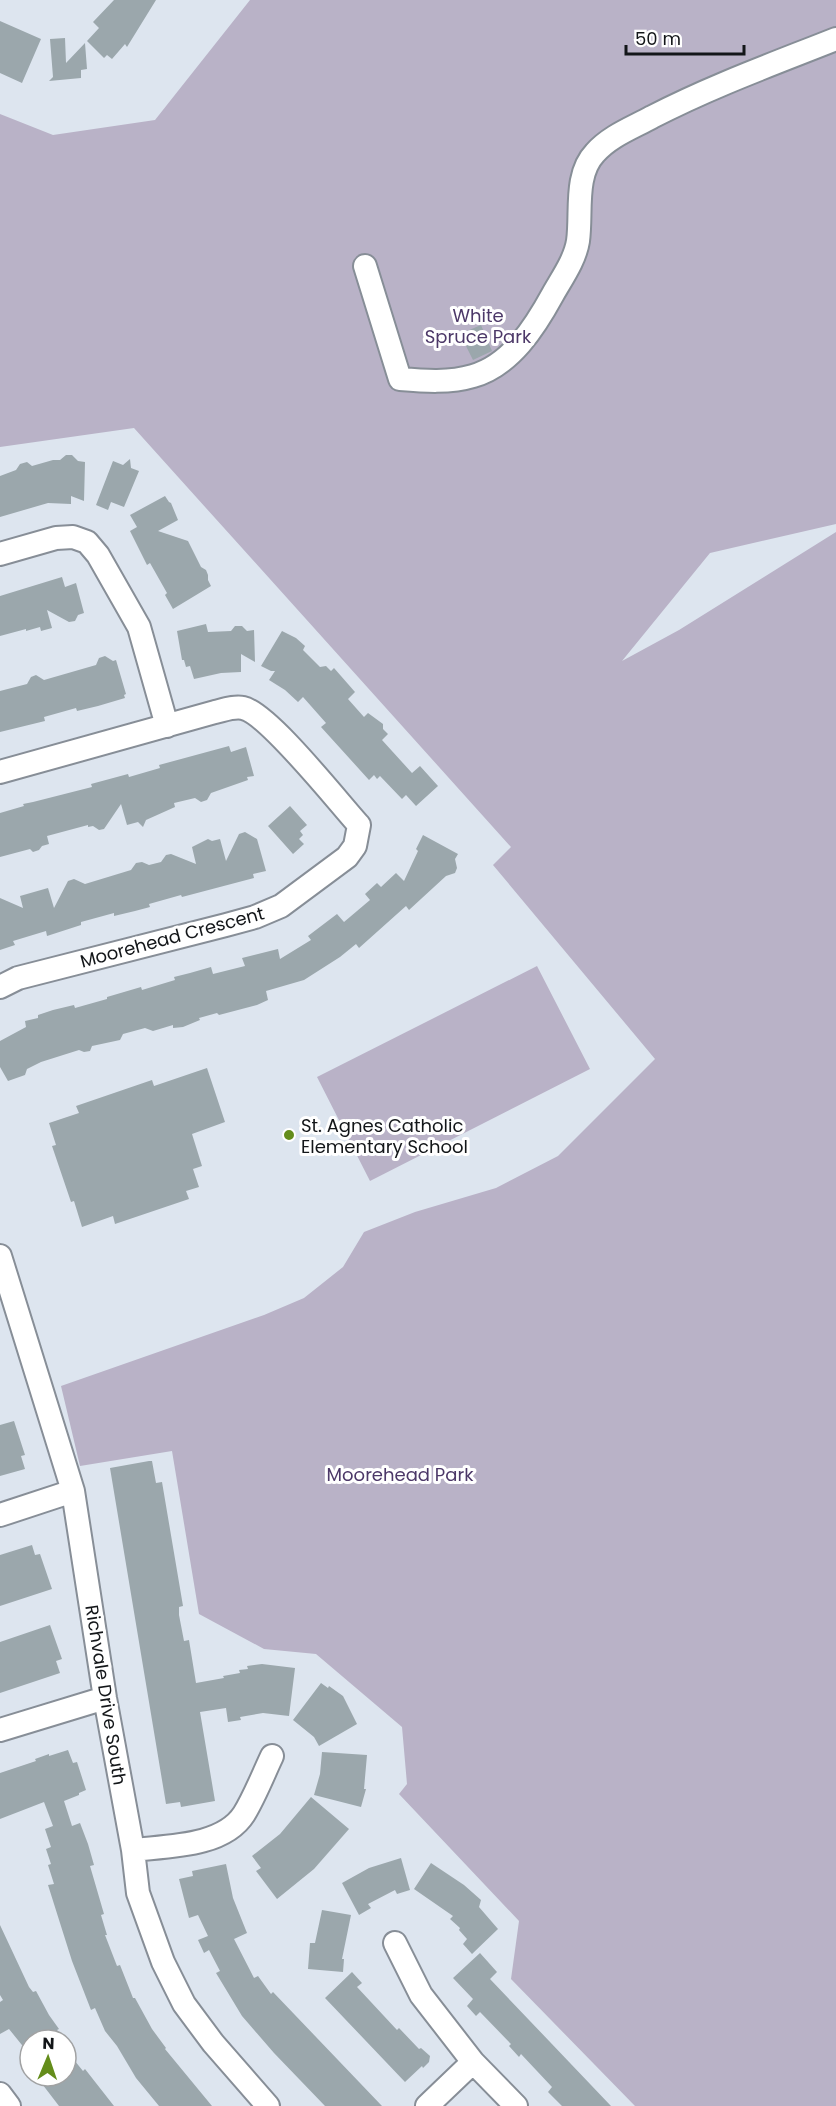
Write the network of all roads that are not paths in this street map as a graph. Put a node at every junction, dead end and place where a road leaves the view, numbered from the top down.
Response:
1 (836, 39) edge
2 (365, 266) dead end
3 (0, 554) edge
4 (167, 726) junction
5 (0, 772) edge
6 (0, 987) edge
7 (0, 1256) edge
8 (5, 1291) edge
9 (73, 1491) junction
10 (0, 1515) edge
11 (105, 1698) junction
12 (0, 1730) edge
13 (272, 1756) dead end
14 (133, 1850) junction
15 (395, 1943) dead end
16 (473, 2062) junction
17 (268, 2106) edge
18 (427, 2106) edge
19 (516, 2106) edge

1 - 2 street
3 - 4 street
4 - 5 street, Moorehead Crescent
4 - 6 street, Moorehead Crescent
7 - 8 street, Richvale Drive South
8 - 9 street, Richvale Drive South
9 - 10 street
9 - 11 street, Richvale Drive South
11 - 12 street
11 - 14 street, Richvale Drive South
13 - 14 street
14 - 17 street, Richvale Drive South
15 - 16 street
16 - 18 street
16 - 19 street

